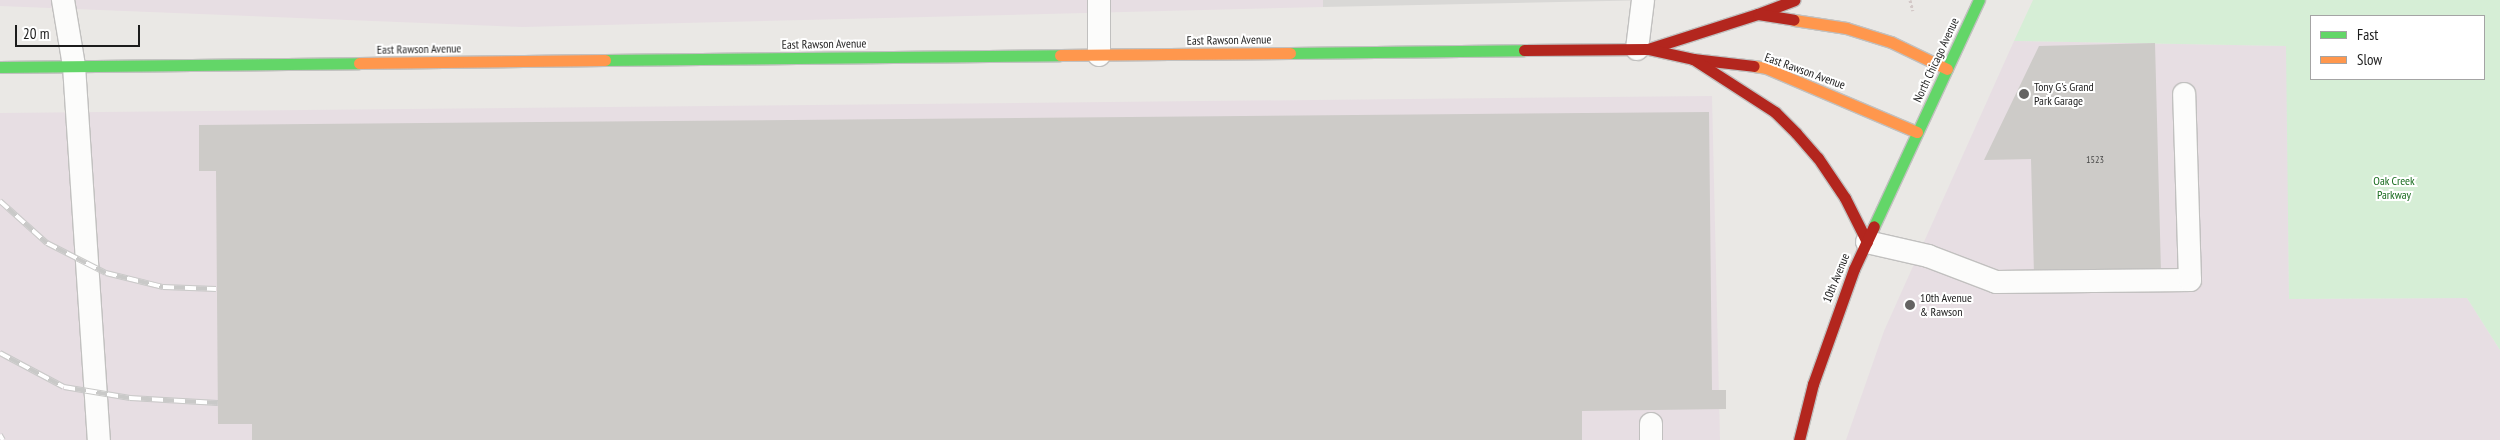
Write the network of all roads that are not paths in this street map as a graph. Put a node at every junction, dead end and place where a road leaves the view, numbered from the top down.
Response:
1 (63, 0) edge
2 (1099, 0) edge
3 (1643, 0) edge
4 (1794, 0) edge
5 (1979, 0) edge
6 (1758, 14) junction
7 (1642, 49) junction
8 (1099, 55) junction
9 (1693, 60) junction
10 (74, 66) junction
11 (0, 67) edge
12 (1947, 69) junction
13 (2184, 94) dead end
14 (1917, 132) junction
15 (1866, 242) junction
16 (99, 440) edge
17 (1799, 440) edge

1 - 10 lane
2 - 8 lane
3 - 7 lane
4 - 6 main road
5 - 12 main road, North Chicago Avenue
6 - 7 main road, East Rawson Avenue
6 - 12 main road, East Rawson Avenue
7 - 8 main road, East Rawson Avenue
7 - 9 main road, East Rawson Avenue
8 - 10 main road, East Rawson Avenue
9 - 14 main road, East Rawson Avenue
9 - 15 main road
10 - 11 main road, East Rawson Avenue
10 - 16 lane
12 - 14 main road, North Chicago Avenue
13 - 15 lane
14 - 15 main road, 10th Avenue
15 - 17 main road, 10th Avenue

